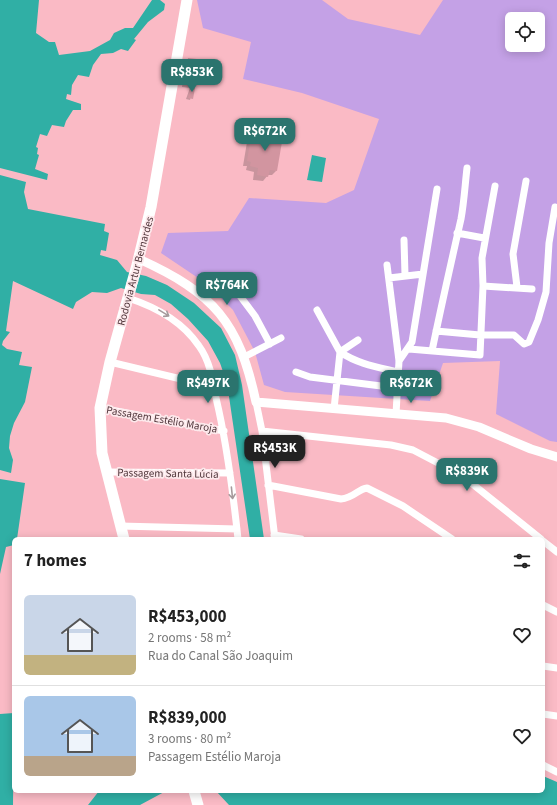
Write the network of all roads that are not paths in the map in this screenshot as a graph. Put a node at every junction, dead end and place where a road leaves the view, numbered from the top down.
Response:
1 (187, 0) edge
2 (467, 168) dead end
3 (526, 180) dead end
4 (495, 186) dead end
5 (437, 190) dead end
6 (555, 207) dead end
7 (457, 233) junction
8 (484, 238) junction
9 (404, 240) dead end
10 (138, 262) junction
11 (387, 265) dead end
12 (423, 274) junction
13 (405, 275) junction
14 (226, 276) dead end
15 (388, 278) junction
16 (483, 286) junction
17 (516, 287) junction
18 (532, 289) dead end
19 (128, 296) junction
20 (317, 310) dead end
21 (436, 331) junction
22 (480, 336) junction
23 (281, 338) dead end
24 (358, 340) dead end
25 (270, 344) junction
26 (409, 349) junction
27 (432, 351) junction
28 (340, 352) junction
29 (244, 357) junction
30 (399, 361) junction
31 (110, 362) junction
32 (296, 372) dead end
33 (398, 372) junction
34 (336, 380) junction
35 (213, 383) junction
36 (397, 388) junction
37 (256, 402) junction
38 (100, 408) junction
39 (334, 409) junction
40 (396, 414) junction
41 (224, 431) junction
42 (262, 431) junction
43 (557, 457) edge
44 (106, 472) junction
45 (230, 473) junction
46 (268, 485) junction
47 (120, 526) junction
48 (237, 529) junction
49 (123, 537) edge
50 (238, 537) edge
51 (274, 537) edge
52 (449, 537) edge
53 (538, 537) edge
54 (545, 542) edge
55 (557, 552) edge
56 (545, 606) edge
57 (557, 612) edge
58 (545, 666) edge
59 (557, 668) edge
60 (545, 714) edge
61 (557, 716) edge
62 (545, 766) edge
63 (557, 772) edge

1 - 10 main road, Rodovia Artur Bernardes
2 - 7 street
3 - 17 street
4 - 8 street
5 - 12 street
6 - 22 street
7 - 8 street
7 - 21 street
8 - 16 street
9 - 13 street
10 - 19 main road, Rodovia Artur Bernardes
10 - 29 street
11 - 15 street
12 - 13 street
12 - 26 street
13 - 15 street
14 - 25 street
15 - 30 street
16 - 17 street
16 - 22 street
17 - 18 street
19 - 31 main road, Rodovia Artur Bernardes
19 -> 35 street
20 - 28 street
21 - 22 street
21 - 27 street
22 - 27 street
23 - 25 street
24 - 28 street
25 - 29 street
26 - 27 street
26 - 30 street
28 - 33 street
28 - 34 street
29 - 37 street
30 - 33 street
31 - 35 street
31 - 38 main road, Rodovia Artur Bernardes
32 - 34 street
33 - 36 street
34 - 36 street
34 - 39 street
35 - 41 street
36 - 40 street
37 - 39 street
37 - 42 street
38 - 41 street, Passagem Estélio Maroja
38 - 44 main road, Rodovia Artur Bernardes
39 - 40 street
40 - 43 street
41 - 45 street
42 - 46 street
42 - 53 street
44 - 45 street, Passagem Santa Lúcia
44 - 47 main road, Rodovia Artur Bernardes
45 -> 48 street
46 - 51 street
46 - 52 street
47 - 48 street
47 - 49 main road, Rodovia Artur Bernardes
48 - 50 street
54 - 55 street
56 - 57 street
58 - 59 street
60 - 61 street
62 - 63 street

